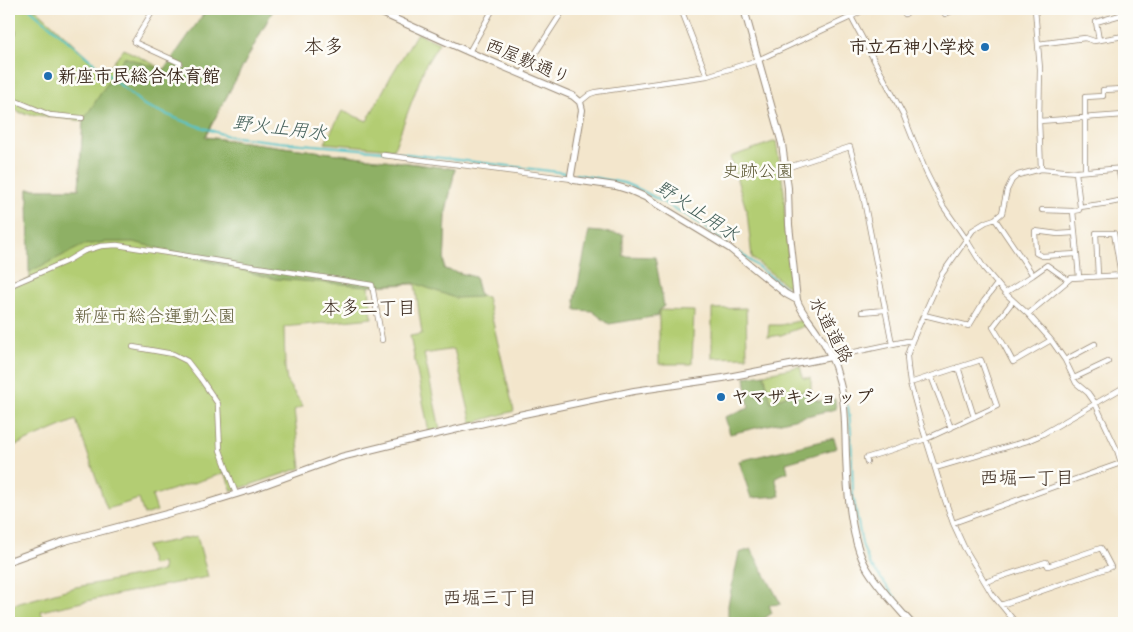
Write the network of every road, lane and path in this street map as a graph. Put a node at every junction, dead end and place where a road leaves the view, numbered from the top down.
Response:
1 (154, 9) edge
2 (373, 9) edge
3 (493, 9) edge
4 (564, 9) edge
5 (681, 9) edge
6 (744, 9) edge
7 (865, 9) edge
8 (912, 9) edge
9 (942, 9) edge
10 (956, 9) edge
11 (1035, 9) edge
12 (905, 14) dead end
13 (1124, 14) edge
14 (851, 17) junction
15 (9, 29) edge
16 (1124, 36) edge
17 (9, 39) edge
18 (1099, 40) junction
19 (1038, 44) junction
20 (469, 52) junction
21 (758, 60) junction
22 (180, 63) dead end
23 (522, 74) junction
24 (707, 76) junction
25 (9, 93) edge
26 (1124, 100) edge
27 (580, 102) junction
28 (1124, 115) edge
29 (82, 118) dead end
30 (1085, 118) junction
31 (1038, 121) junction
32 (383, 155) dead end
33 (786, 168) junction
34 (1118, 168) junction
35 (1124, 168) edge
36 (1041, 169) junction
37 (1085, 171) junction
38 (1076, 172) junction
39 (572, 179) junction
40 (1124, 194) edge
41 (1124, 200) edge
42 (1080, 207) junction
43 (1042, 210) dead end
44 (1073, 211) junction
45 (995, 219) junction
46 (1075, 233) junction
47 (966, 239) junction
48 (1077, 254) junction
49 (1032, 275) junction
50 (1122, 275) edge
51 (1098, 276) junction
52 (1079, 277) junction
53 (1068, 280) junction
54 (997, 284) junction
55 (9, 286) edge
56 (1005, 293) junction
57 (797, 300) junction
58 (1013, 301) junction
59 (885, 310) junction
60 (862, 312) dead end
61 (1028, 314) junction
62 (924, 315) junction
63 (382, 340) dead end
64 (1051, 340) junction
65 (912, 342) junction
66 (892, 344) junction
67 (1095, 344) dead end
68 (133, 347) dead end
69 (831, 357) junction
70 (1065, 360) junction
71 (1108, 362) dead end
72 (958, 367) junction
73 (931, 376) junction
74 (1074, 378) junction
75 (910, 383) junction
76 (1124, 387) edge
77 (1095, 403) junction
78 (974, 417) junction
79 (950, 428) junction
80 (926, 439) junction
81 (867, 462) dead end
82 (1121, 463) junction
83 (935, 468) junction
84 (1124, 472) edge
85 (236, 494) junction
86 (953, 523) junction
87 (9, 561) edge
88 (985, 582) junction
89 (1001, 605) junction
90 (911, 623) edge
91 (1016, 623) edge

1 - 22 street
2 - 20 street, 西屋敷通り
3 - 20 street
4 - 23 street
5 - 24 street
6 - 21 street, 水道道路
7 - 14 street
8 - 12 street
9 - 10 street
11 - 19 street
13 - 18 street
14 - 21 street
14 - 47 street
15 - 17 street
16 - 18 street
18 - 19 street
19 - 31 street
20 - 23 street, 西屋敷通り
21 - 24 street
21 - 33 street, 水道道路
23 - 27 street, 西屋敷通り
24 - 27 street
25 - 29 street
26 - 30 street
27 - 39 street, 西屋敷通り
28 - 30 street
30 - 31 street
30 - 37 street
31 - 36 street
32 - 39 street
33 - 57 street, 水道道路
33 - 59 street
34 - 35 street
34 - 37 street
34 - 40 street
36 - 38 street
36 - 45 street
37 - 38 street
38 - 42 street
39 - 57 street
41 - 42 street
42 - 44 street
43 - 44 street
44 - 46 street
45 - 47 street
45 - 49 street
46 - 48 street
46 - 48 street
47 - 54 street
47 - 62 street
48 - 52 street
49 - 53 street
49 - 56 street
50 - 51 street
50 - 51 street
51 - 52 street
52 - 53 street
53 - 61 street
54 - 56 street
54 - 62 street
55 - 63 street
56 - 58 street
57 - 69 street, 水道道路
58 - 61 street
58 - 64 street
59 - 60 street
59 - 66 street
61 - 64 street
62 - 65 street
64 - 70 street
65 - 66 street
65 - 75 street
66 - 69 street
67 - 70 street
68 - 85 street
69 - 85 street
69 - 90 street, 水道道路
70 - 74 street
71 - 74 street
72 - 73 street
72 - 78 street
72 - 78 street
73 - 75 street
73 - 79 street
74 - 77 street
75 - 80 street
76 - 77 street
77 - 82 street
77 - 83 street
78 - 79 street
79 - 80 street
80 - 81 street
80 - 83 street
82 - 84 street
82 - 86 street
83 - 86 street
85 - 87 street
86 - 88 street
88 - 89 street
88 - 89 street
89 - 91 street

